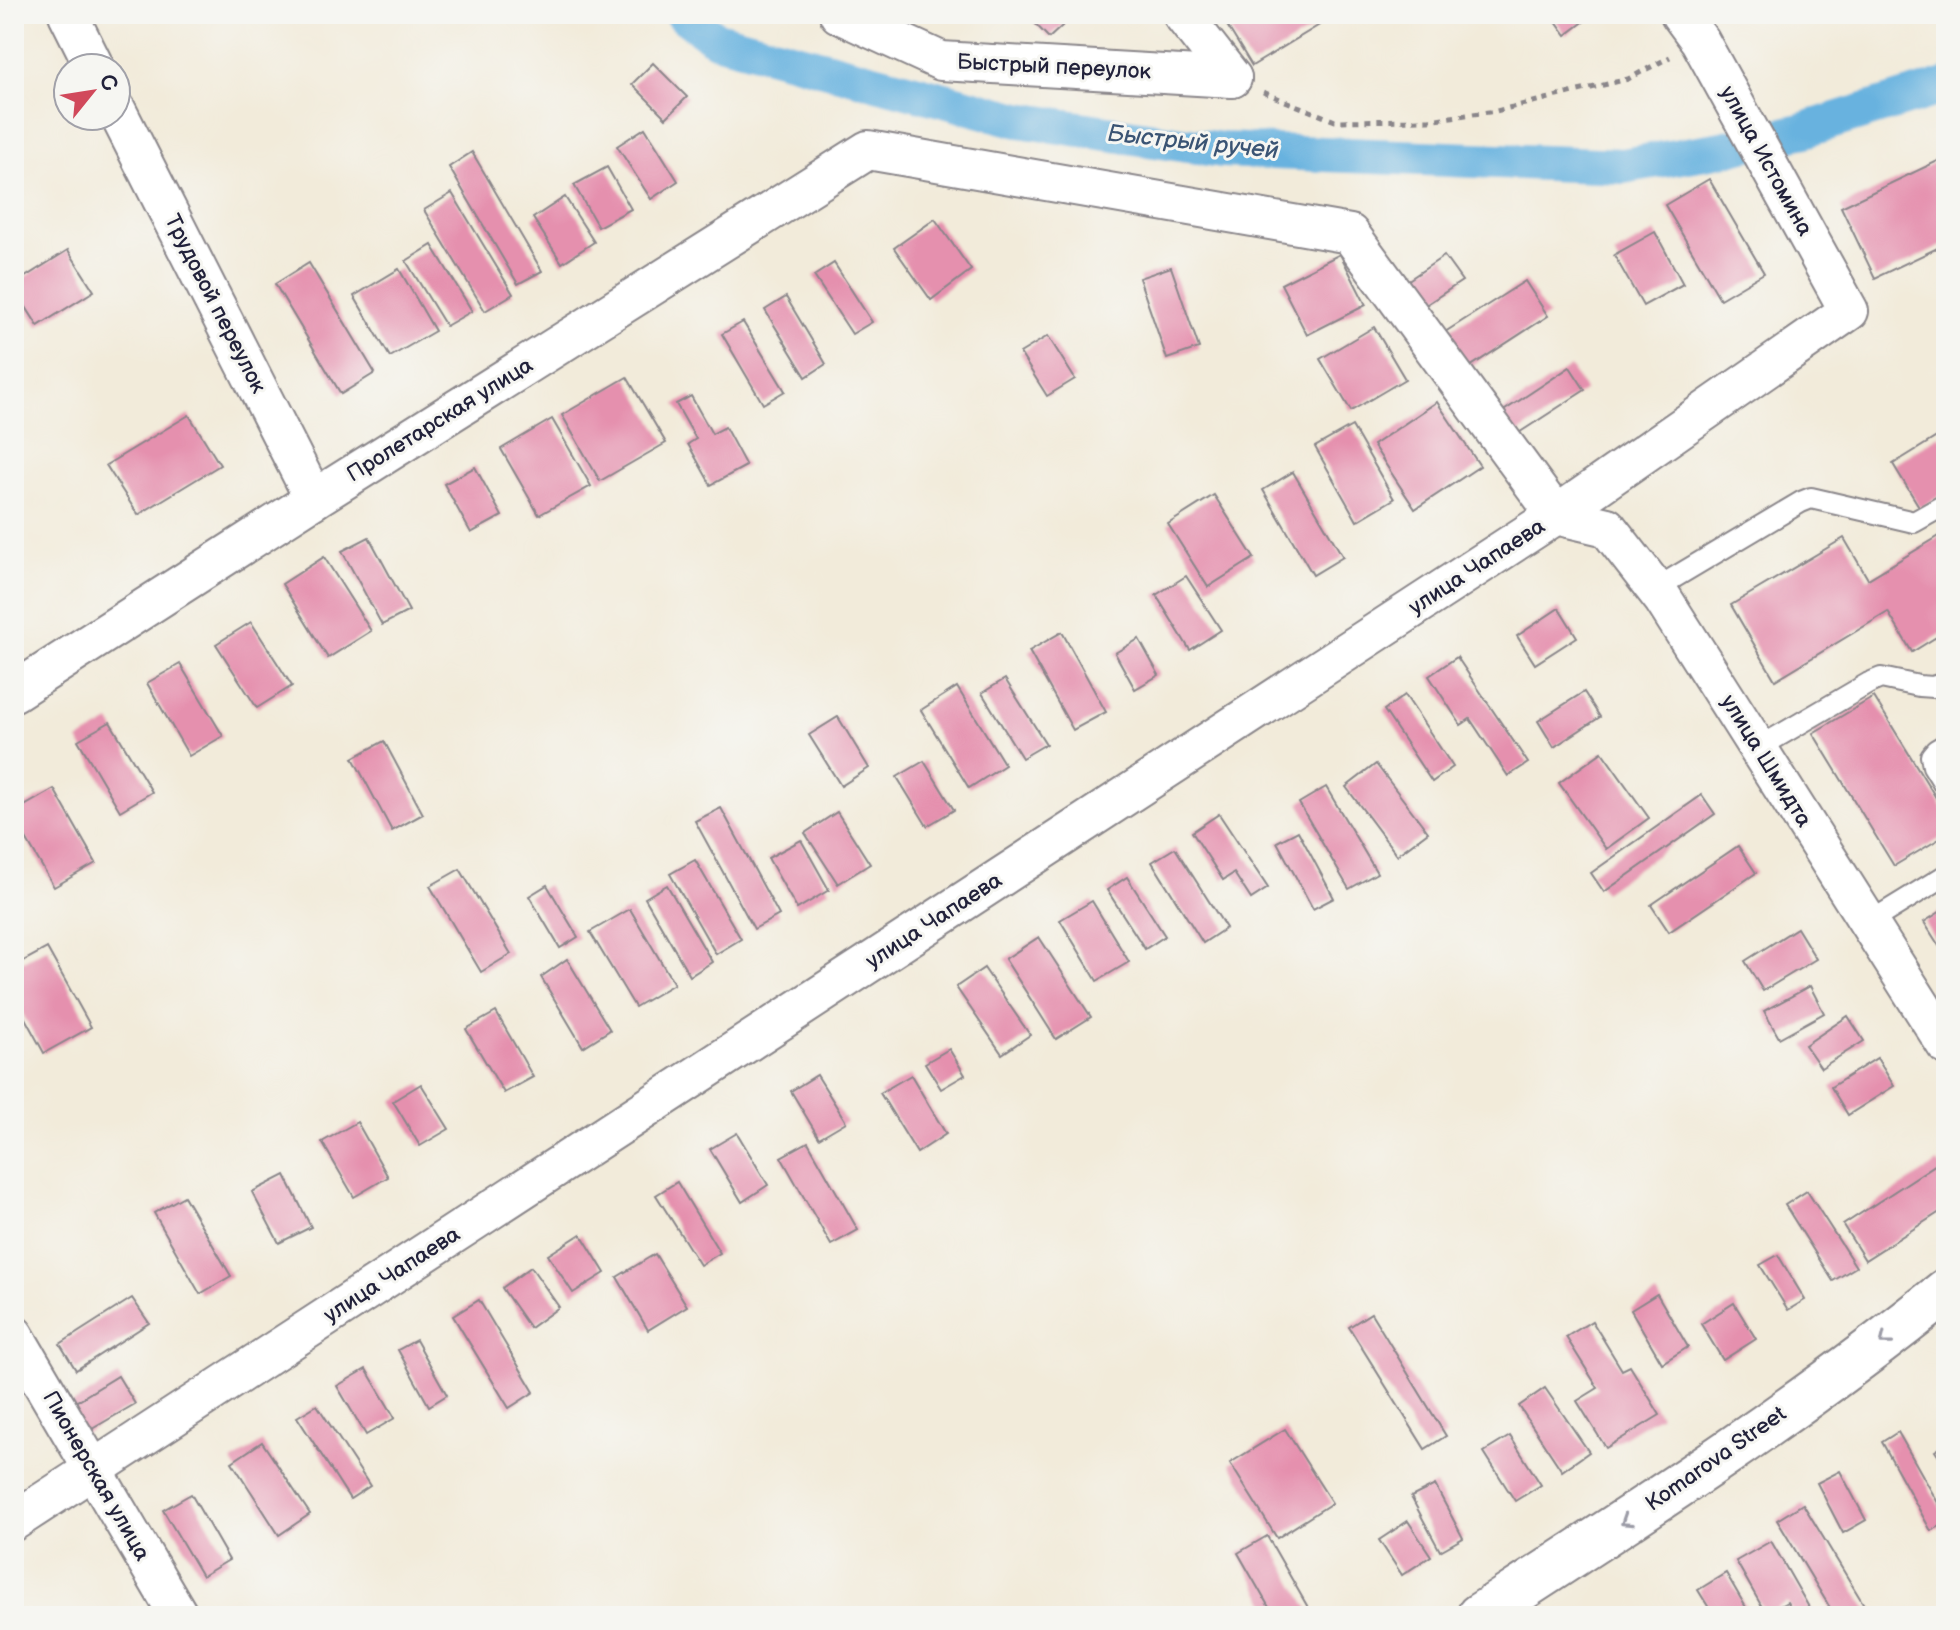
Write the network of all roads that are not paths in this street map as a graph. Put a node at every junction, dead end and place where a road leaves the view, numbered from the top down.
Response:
1 (68, 14) edge
2 (839, 14) edge
3 (1182, 14) edge
4 (1690, 28) edge
5 (87, 52) edge
6 (128, 132) edge
7 (1849, 311) joint
8 (314, 499) junction
9 (1946, 504) edge
10 (1556, 515) junction
11 (1655, 589) junction
12 (1946, 682) edge
13 (14, 692) edge
14 (1946, 744) edge
15 (1758, 748) junction
16 (1946, 787) edge
17 (1946, 875) edge
18 (1868, 923) junction
19 (1946, 1045) edge
20 (1946, 1291) edge
21 (14, 1335) edge
22 (92, 1470) junction
23 (14, 1521) edge
24 (179, 1616) edge
25 (1479, 1616) edge

1 - 5 street
2 - 3 street, Быстрый переулок
4 - 7 street, улица Истомина
6 - 8 street, Трудовой переулок
7 - 10 street, улица Чапаева
8 - 10 street, Пролетарская улица
8 - 13 street, Пролетарская улица
9 - 11 lane
10 - 11 street, улица Шмидта
10 - 22 street, улица Чапаева
11 - 15 street, улица Шмидта
12 - 15 lane
14 - 16 lane
15 - 18 street, улица Шмидта
17 - 18 lane
18 - 19 street, улица Шмидта
20 -> 25 street, Komarova Street
21 - 22 street, Пионерская улица
22 - 23 street, улица Чапаева
22 - 24 street, Пионерская улица

